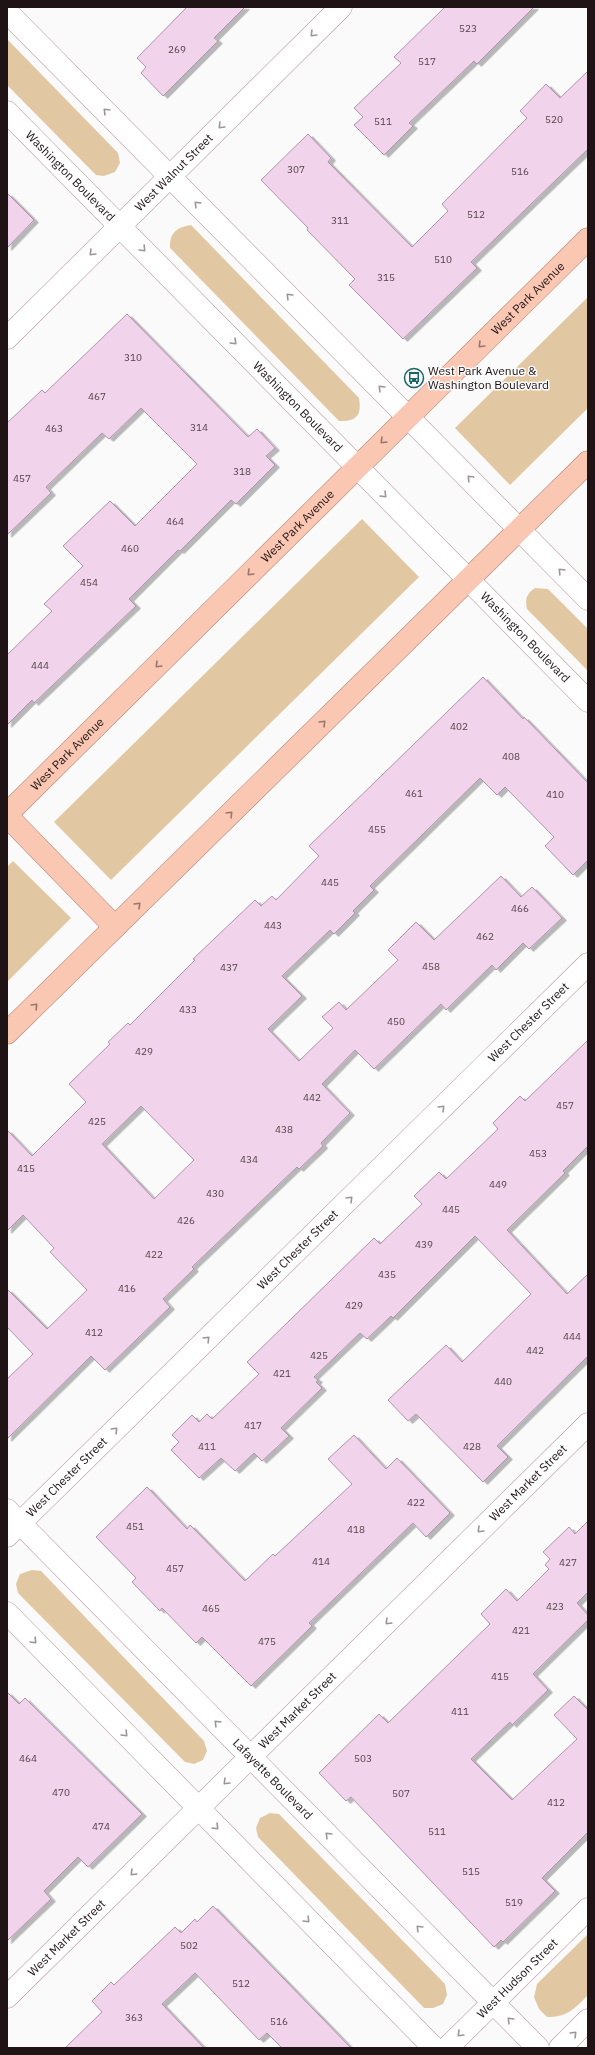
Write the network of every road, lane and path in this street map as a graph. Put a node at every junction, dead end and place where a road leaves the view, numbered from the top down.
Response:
1 (341, 7) edge
2 (7, 12) edge
3 (7, 112) edge
4 (170, 176) junction
5 (119, 226) junction
6 (588, 239) edge
7 (7, 338) edge
8 (408, 416) junction
9 (588, 462) edge
10 (357, 467) junction
11 (519, 529) junction
12 (468, 580) junction
13 (588, 599) edge
14 (588, 701) edge
15 (7, 815) edge
16 (115, 927) junction
17 (588, 964) edge
18 (7, 1033) edge
19 (588, 1424) edge
20 (11, 1523) edge
21 (7, 1613) edge
22 (250, 1757) junction
23 (198, 1808) junction
24 (588, 1909) edge
25 (7, 1997) edge
26 (493, 2002) junction
27 (588, 2020) edge
28 (434, 2048) edge
29 (447, 2048) edge
30 (538, 2048) edge
31 (560, 2048) edge

1 -> 4 street, West Walnut Street
4 -> 2 street
3 - 5 street, Washington Boulevard
4 - 5 street, West Walnut Street
8 -> 4 street
5 -> 7 street, West Walnut Street
5 -> 10 street, Washington Boulevard
6 -> 8 highway, West Park Avenue
8 -> 10 highway, West Park Avenue
11 -> 8 street
9 - 11 highway
10 -> 12 street, Washington Boulevard
10 -> 15 highway, West Park Avenue
11 - 12 highway
13 -> 11 street
12 - 14 street, Washington Boulevard
16 -> 12 highway
15 - 16 highway
18 -> 16 highway
20 -> 17 street, West Chester Street
19 -> 22 street, West Market Street
22 -> 20 street, Lafayette Boulevard
21 -> 23 street
22 -> 23 street, West Market Street
26 -> 22 street, Lafayette Boulevard
23 -> 25 street, West Market Street
23 -> 28 street
24 - 26 street, West Hudson Street
26 -> 29 street, West Hudson Street
30 -> 26 street, Lafayette Boulevard
31 -> 27 street

